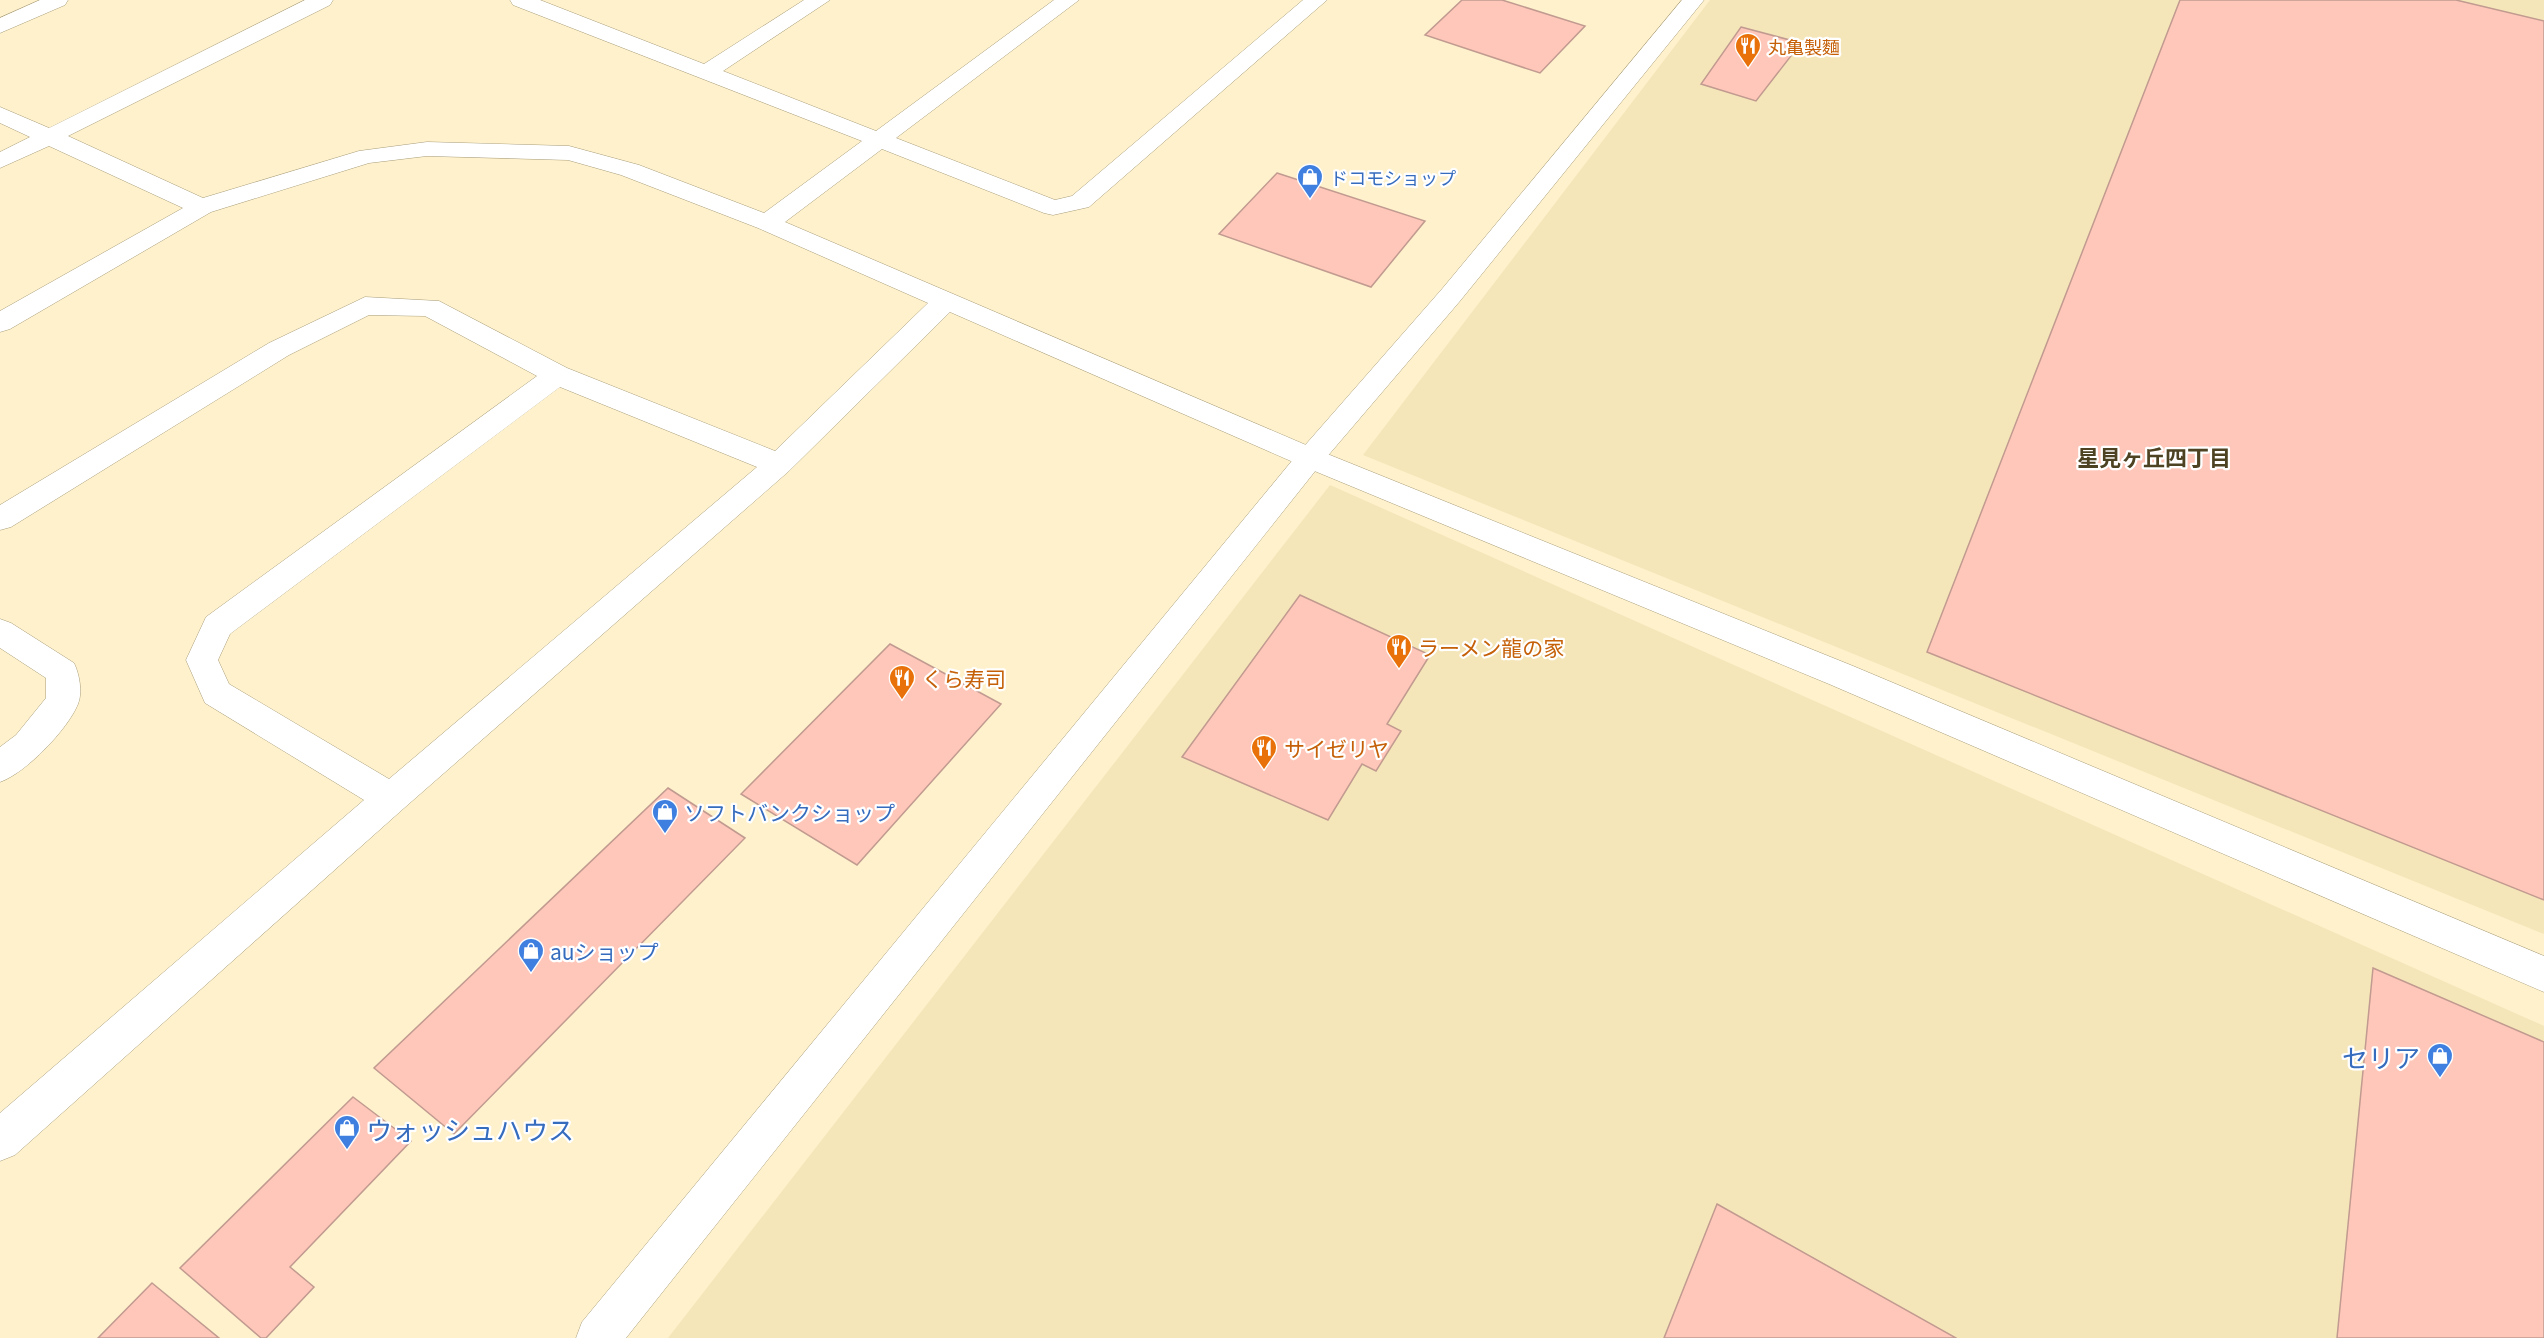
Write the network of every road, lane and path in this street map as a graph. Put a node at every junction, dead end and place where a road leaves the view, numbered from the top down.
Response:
1 (57, 0) edge
2 (322, 0) edge
3 (522, 0) edge
4 (819, 0) edge
5 (1068, 0) edge
6 (1316, 0) edge
7 (1693, 0) edge
8 (557, 5) edge
9 (0, 26) edge
10 (706, 72) junction
11 (0, 114) edge
12 (47, 137) junction
13 (879, 140) junction
14 (0, 161) edge
15 (202, 207) junction
16 (766, 223) junction
17 (948, 299) junction
18 (0, 323) edge
19 (557, 375) junction
20 (1310, 458) junction
21 (779, 464) junction
22 (0, 519) edge
23 (0, 632) edge
24 (0, 767) edge
25 (390, 798) junction
26 (2544, 974) edge
27 (0, 1140) edge
28 (598, 1338) edge

1 - 9 street
2 - 12 street
3 - 8 street
4 - 10 street
5 - 13 street
6 - 13 street
7 - 20 street
8 - 10 street
10 - 13 street
11 - 12 street
12 - 14 street
12 - 15 street
13 - 16 street
15 - 16 street
15 - 18 street
16 - 17 street
17 - 20 street
17 - 21 street
19 - 21 street
19 - 22 street
19 - 25 street
20 - 26 street
20 - 28 street
21 - 25 street
23 - 24 street
25 - 27 street

